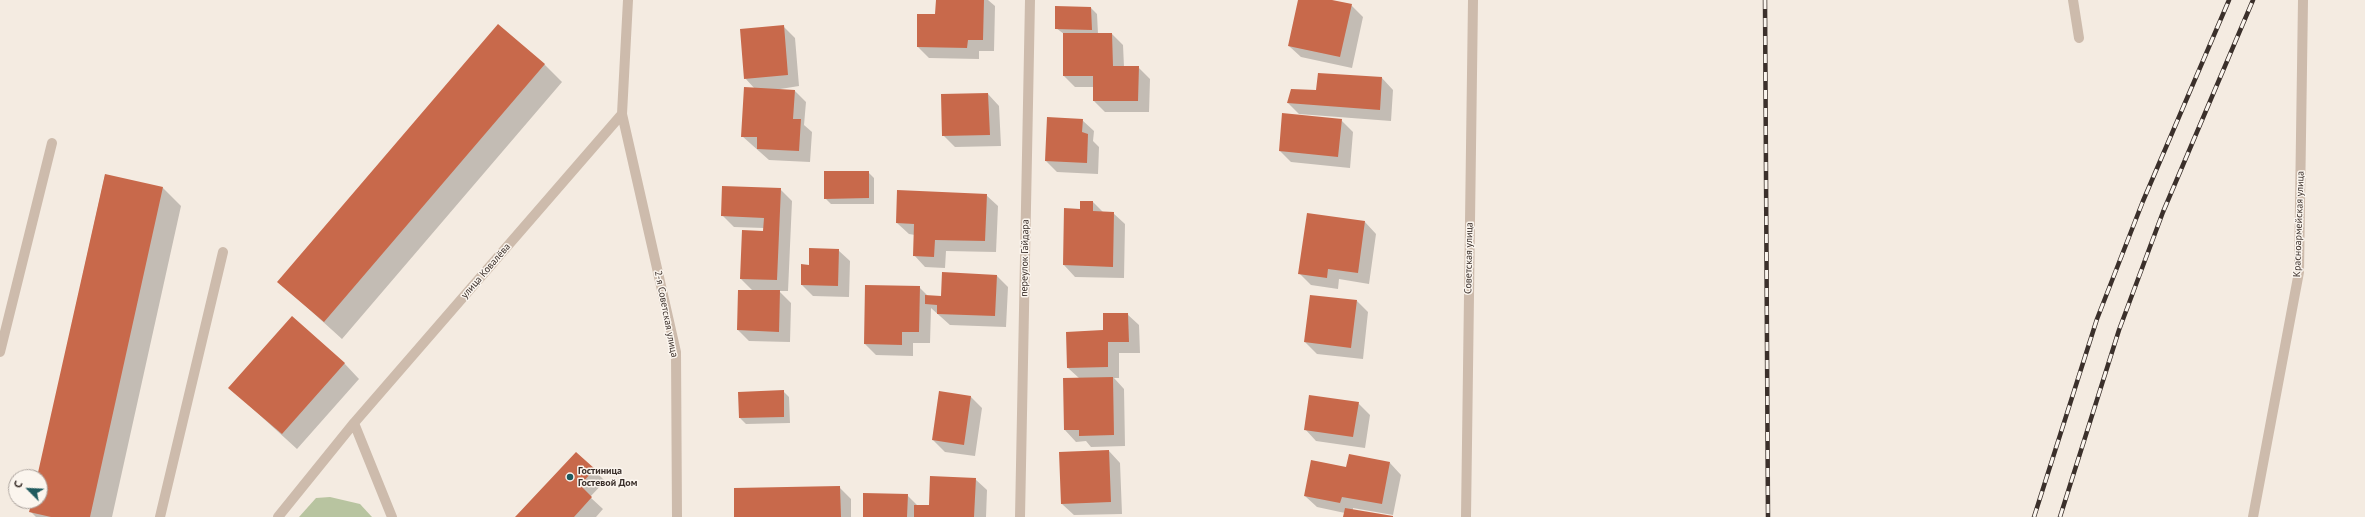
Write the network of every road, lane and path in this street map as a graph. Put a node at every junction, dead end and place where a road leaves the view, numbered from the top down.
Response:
1 (628, 0) edge
2 (1030, 0) edge
3 (1473, 0) edge
4 (2073, 0) edge
5 (2303, 0) edge
6 (2079, 38) dead end
7 (622, 114) junction
8 (52, 143) dead end
9 (223, 252) dead end
10 (0, 352) edge
11 (354, 423) junction
12 (160, 517) edge
13 (278, 517) edge
14 (392, 517) edge
15 (677, 517) edge
16 (1020, 517) edge
17 (1466, 517) edge
18 (2254, 517) edge

1 - 7 street
2 - 16 street, переулок Гайдара
3 - 17 street, Советская улица
4 - 6 street
5 - 18 street, Красноармейская улица
7 - 11 street, улица Ковалёва
7 - 15 street, 2-я Советская улица
8 - 10 street
9 - 12 street
11 - 13 street, улица Ковалёва
11 - 14 street

